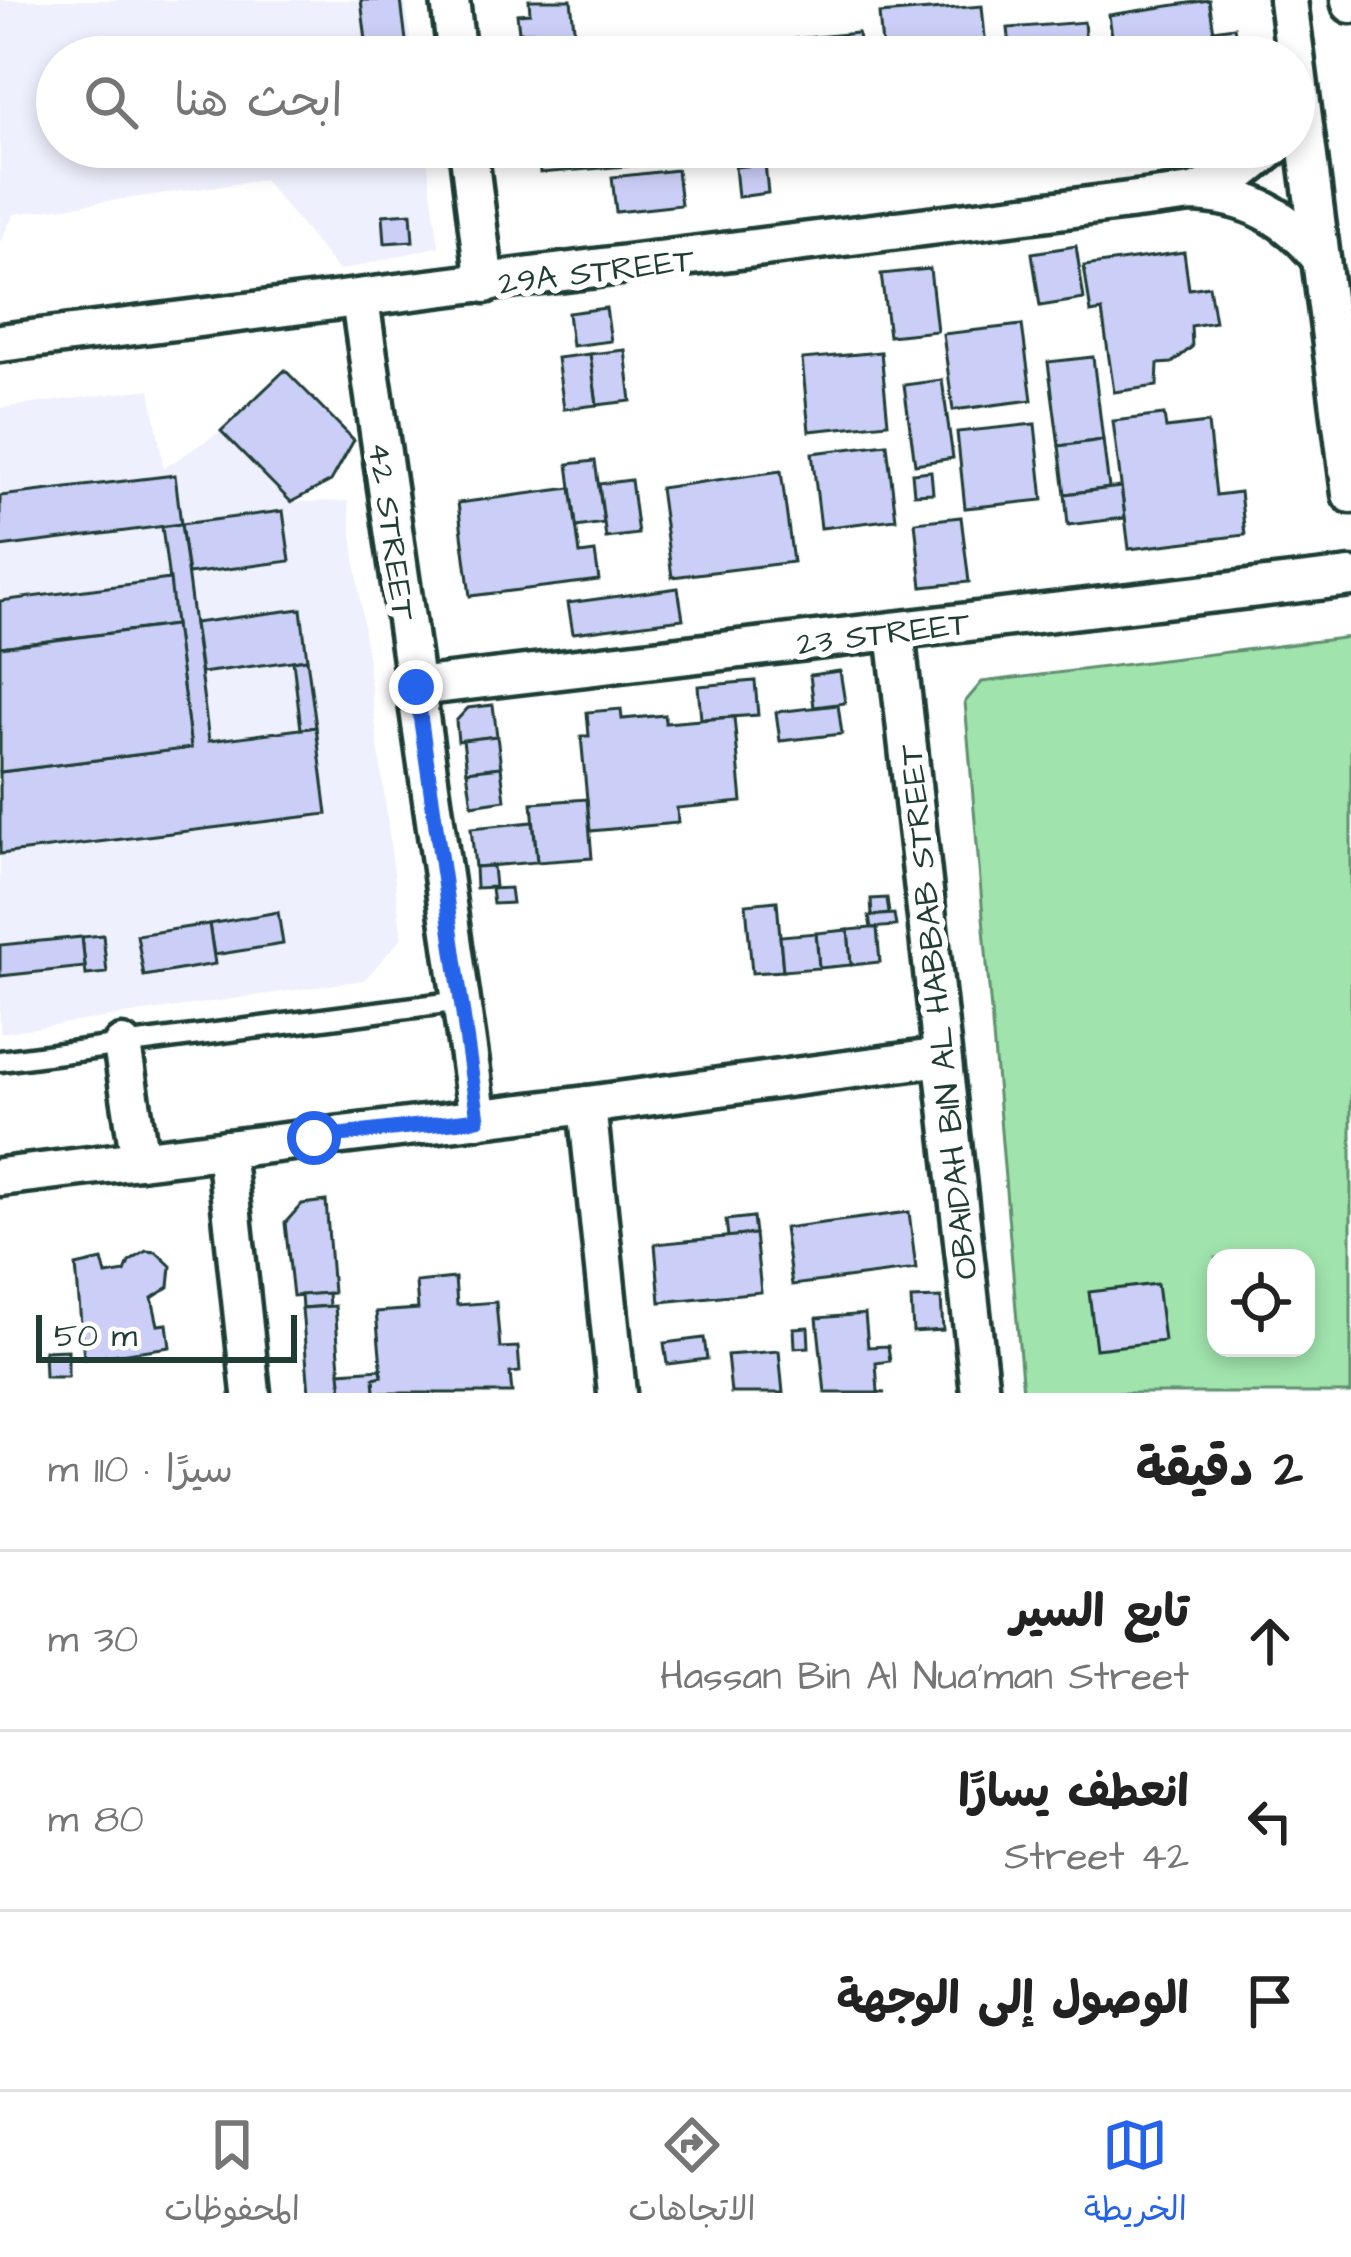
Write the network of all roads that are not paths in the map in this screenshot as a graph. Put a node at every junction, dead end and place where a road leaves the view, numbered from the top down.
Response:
1 (450, 0) edge
2 (1288, 0) edge
3 (454, 36) edge
4 (1291, 36) edge
5 (471, 168) edge
6 (1247, 168) edge
7 (1306, 168) edge
8 (1192, 193) junction
9 (1321, 259) junction
10 (485, 284) junction
11 (360, 300) junction
12 (0, 343) edge
13 (1351, 494) edge
14 (1351, 577) edge
15 (895, 631) junction
16 (416, 687) junction
17 (461, 1001) junction
18 (122, 1045) junction
19 (942, 1057) junction
20 (0, 1061) edge
21 (587, 1105) junction
22 (478, 1119) junction
23 (225, 1149) junction
24 (140, 1160) junction
25 (0, 1178) edge
26 (251, 1393) edge
27 (617, 1393) edge
28 (980, 1393) edge

1 - 3 street
2 - 4 street
5 - 10 street
6 - 8 street, 29A STREET
7 - 9 street
8 - 9 street, 29A STREET
8 - 10 street, 29A STREET
9 - 13 street
10 - 11 street, 29A STREET
11 - 12 street, 29A STREET
11 - 16 street, 42 STREET
14 - 15 street, 23 STREET
15 - 16 street, 23 STREET
15 - 19 street, OBAIDAH BIN AL HABBAB STREET
16 - 17 street, 42 STREET
17 - 18 lane
17 - 22 street, 42 STREET
18 - 20 lane
18 - 24 street
19 - 21 street
19 - 28 street, OBAIDAH BIN AL HABBAB STREET
21 - 22 street
21 - 27 street
22 - 23 street
23 - 24 street
23 - 26 street
24 - 25 street

